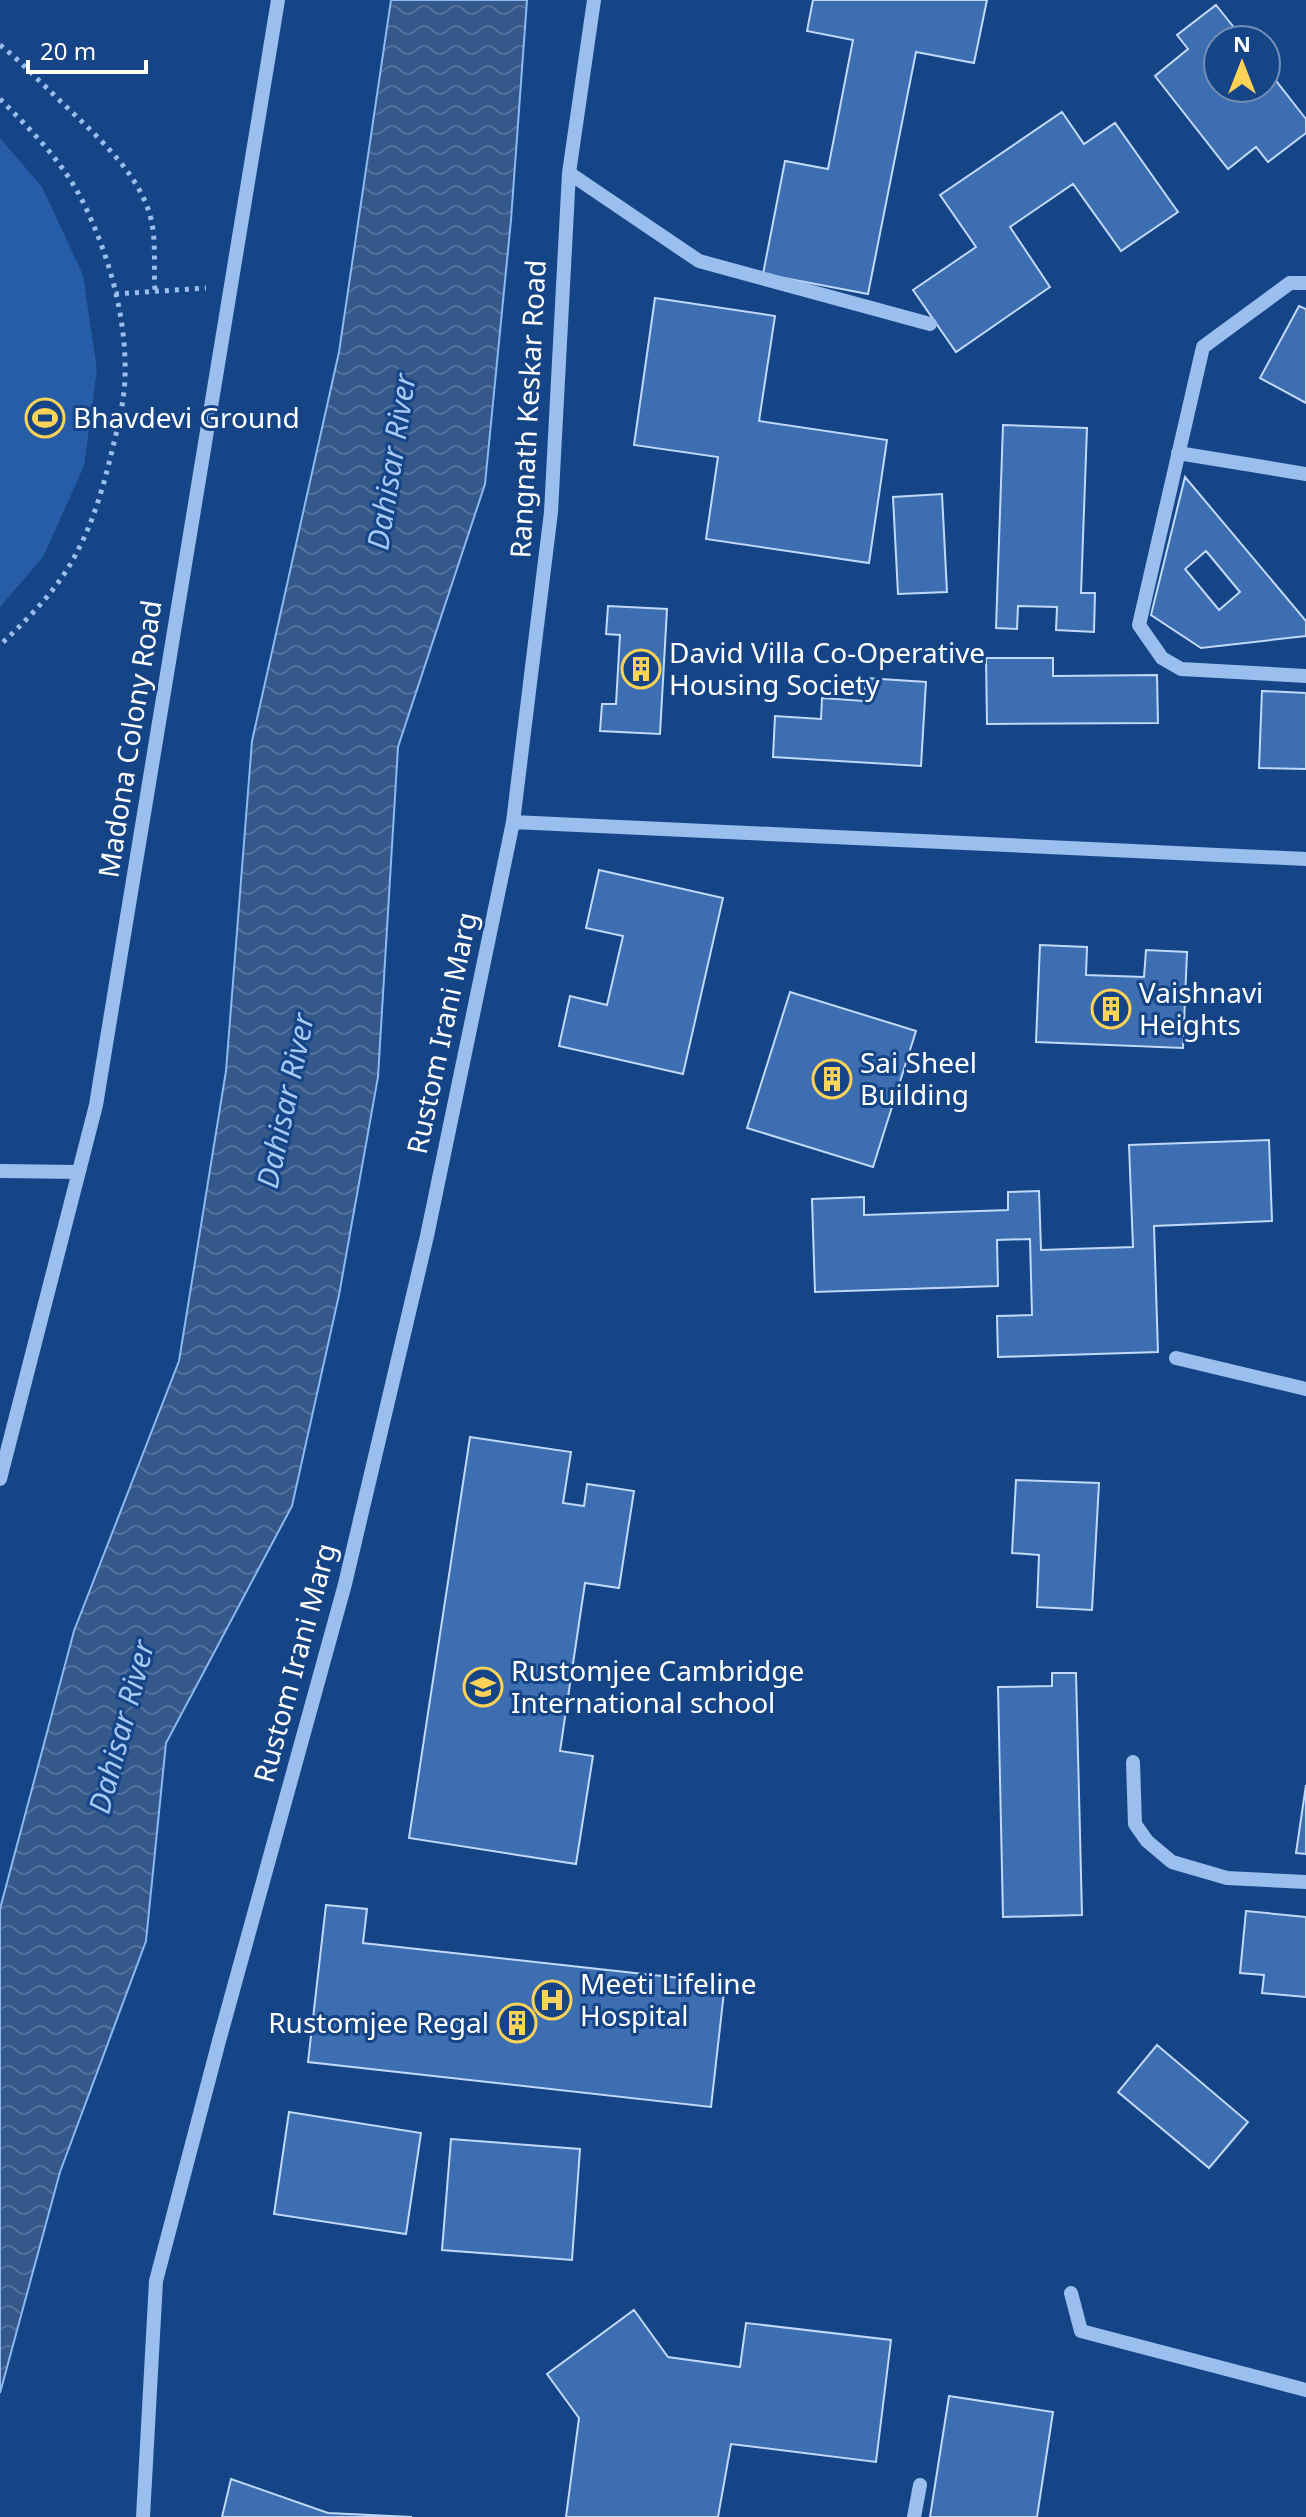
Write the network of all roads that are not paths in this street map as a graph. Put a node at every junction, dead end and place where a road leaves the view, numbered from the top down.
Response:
1 (278, 0) edge
2 (594, 0) edge
3 (569, 173) junction
4 (1306, 283) edge
5 (930, 324) dead end
6 (1178, 453) junction
7 (1306, 474) edge
8 (1306, 676) edge
9 (513, 822) junction
10 (1306, 859) edge
11 (0, 1171) edge
12 (78, 1172) junction
13 (1176, 1358) dead end
14 (1306, 1389) edge
15 (0, 1479) edge
16 (1133, 1762) dead end
17 (1306, 1882) edge
18 (1071, 2293) dead end
19 (1306, 2390) edge
20 (920, 2485) dead end
21 (143, 2517) edge
22 (914, 2517) edge

1 - 12 street, Madona Colony Road
2 - 3 street, Rangnath Keskar Road
3 - 5 street
3 - 9 street, Rangnath Keskar Road
4 - 6 street
6 - 7 street
6 - 8 street
9 - 10 street
9 - 21 street, Rustom Irani Marg
11 - 12 street
12 - 15 street, Madona Colony Road
13 - 14 street
16 - 17 street
18 - 19 street
20 - 22 street

